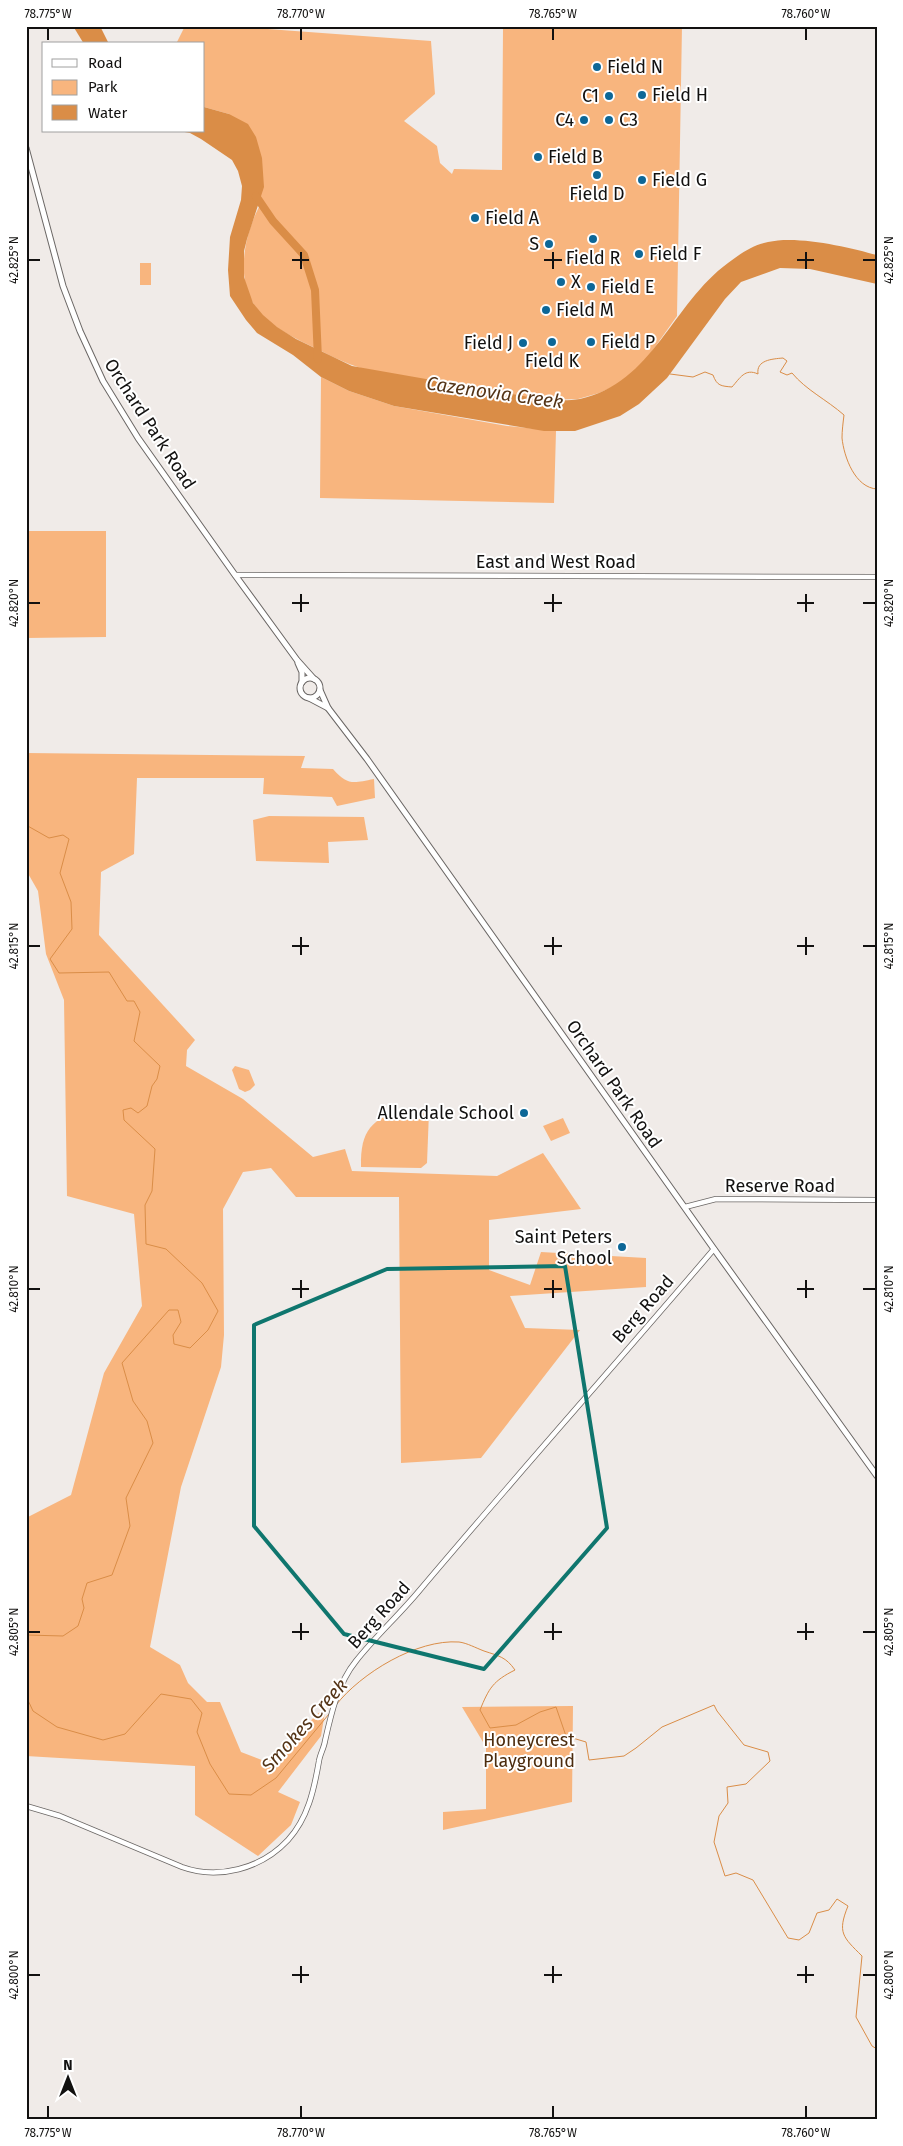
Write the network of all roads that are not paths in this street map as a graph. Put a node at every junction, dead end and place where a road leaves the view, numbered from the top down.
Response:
1 (26, 148) edge
2 (235, 575) junction
3 (877, 577) edge
4 (297, 660) junction
5 (314, 678) junction
6 (302, 682) junction
7 (320, 690) junction
8 (309, 698) junction
9 (328, 708) junction
10 (877, 1200) edge
11 (685, 1207) junction
12 (714, 1249) junction
13 (877, 1476) edge
14 (26, 1806) edge

1 - 2 main road, Orchard Park Road
2 - 3 street, East and West Road
2 - 4 main road, Orchard Park Road
4 - 5 main road, Orchard Park Road
4 - 6 main road, Orchard Park Road
5 - 6 main road
5 - 7 main road
6 - 8 main road
7 - 8 main road
7 - 9 main road, Orchard Park Road
8 - 9 main road, Orchard Park Road
9 - 11 main road, Orchard Park Road
10 - 11 street, Reserve Road
11 - 12 main road, Orchard Park Road
12 - 13 main road, Orchard Park Road
12 - 14 street, Berg Road

